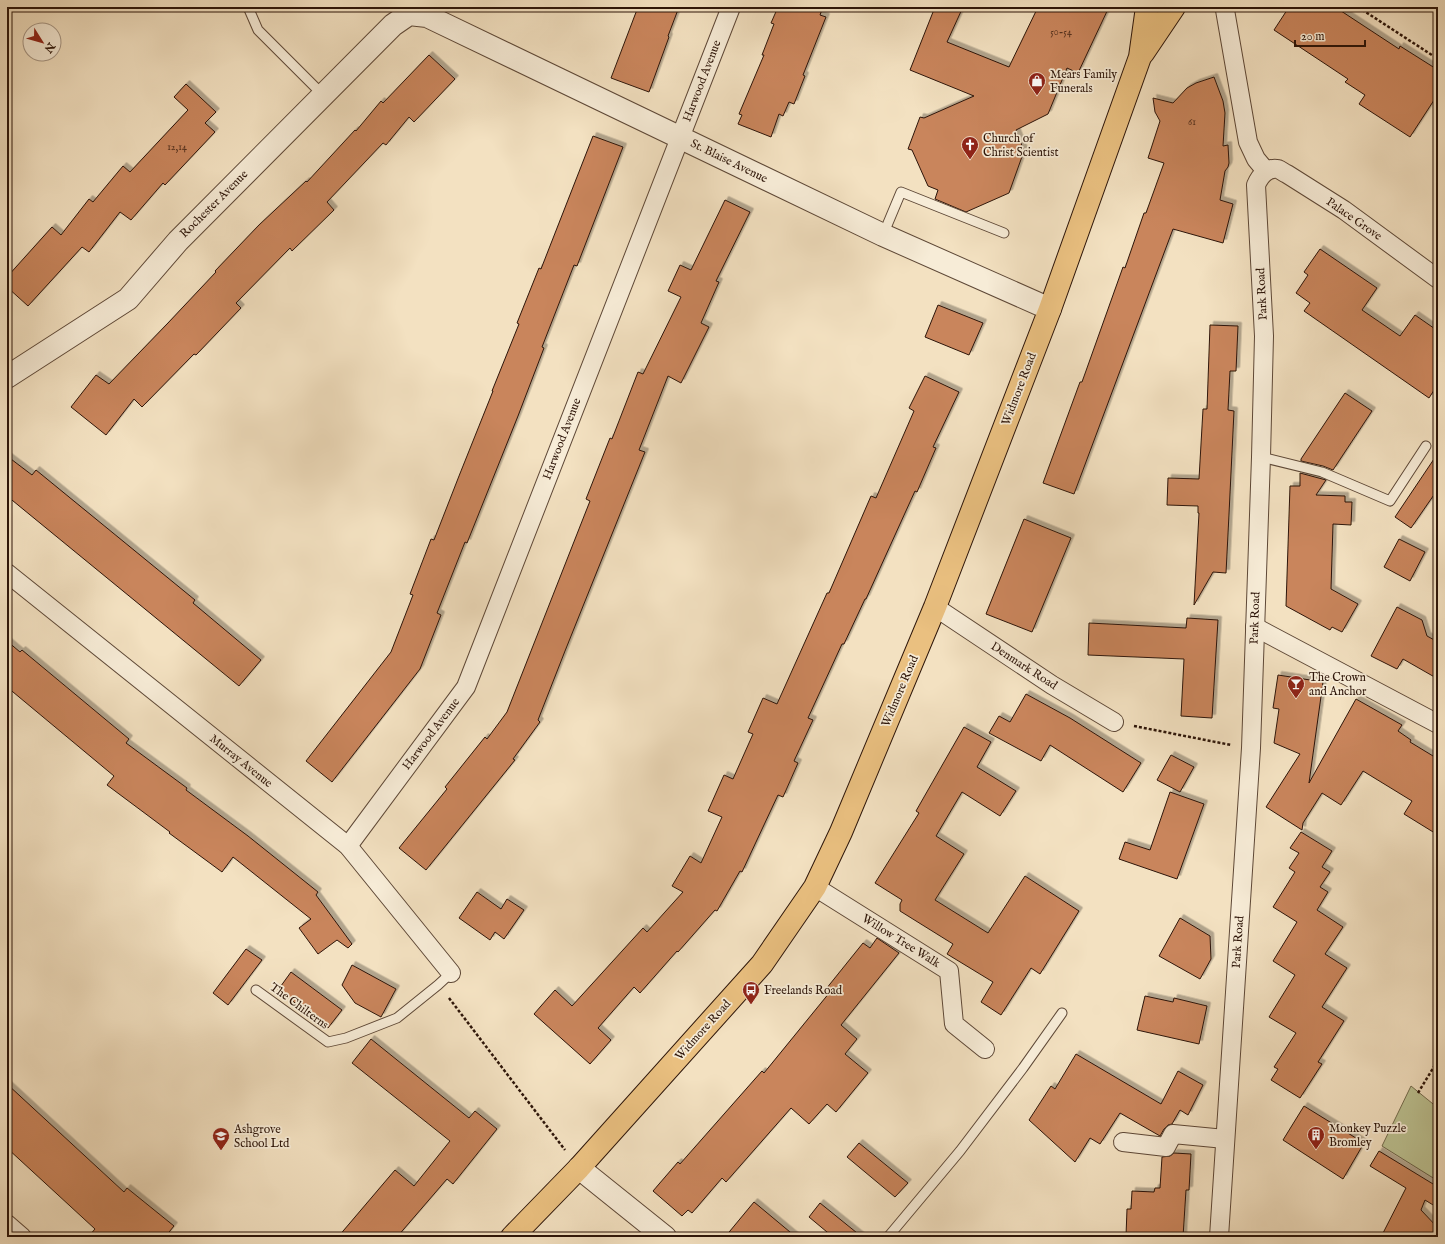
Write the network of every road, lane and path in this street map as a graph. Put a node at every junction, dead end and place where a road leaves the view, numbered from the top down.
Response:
1 (248, 7) edge
2 (731, 7) edge
3 (1147, 7) edge
4 (1174, 7) edge
5 (1358, 7) edge
6 (1225, 10) dead end
7 (409, 14) joint
8 (1140, 57) junction
9 (1438, 59) edge
10 (323, 95) junction
11 (680, 137) junction
12 (1266, 171) junction
13 (1004, 233) dead end
14 (883, 235) junction
15 (1438, 279) edge
16 (1050, 309) junction
17 (7, 377) edge
18 (1426, 446) dead end
19 (1261, 457) junction
20 (7, 573) edge
21 (935, 607) junction
22 (1255, 627) junction
23 (1114, 722) joint
24 (1438, 724) edge
25 (1251, 748) junction
26 (348, 846) junction
27 (815, 887) junction
28 (445, 979) junction
29 (256, 990) dead end
30 (1062, 1013) dead end
31 (985, 1049) dead end
32 (1438, 1060) edge
33 (1418, 1092) dead end
34 (1225, 1139) junction
35 (1123, 1142) dead end
36 (579, 1168) junction
37 (7, 1224) edge
38 (22, 1237) edge
39 (512, 1237) edge
40 (666, 1237) edge
41 (888, 1237) edge
42 (1219, 1237) edge

1 - 10 lane
2 - 11 street, Harwood Avenue
3 - 8 main road, Widmore Road
4 - 8 main road, Widmore Road
5 - 9 path
6 - 12 street
7 - 10 street, Rochester Avenue
7 - 11 street, St. Blaise Avenue
8 - 16 main road, Widmore Road
10 - 17 street, Rochester Avenue
11 - 14 street, St. Blaise Avenue
11 - 26 street, Harwood Avenue
12 - 15 street, Palace Grove
12 - 19 street, Park Road
13 - 14 lane
14 - 16 street, St. Blaise Avenue
16 - 21 main road, Widmore Road
18 - 19 lane
19 - 22 street, Park Road
20 - 26 street, Murray Avenue
21 - 23 street, Denmark Road
21 - 27 main road, Widmore Road
22 - 24 street
22 - 25 street, Park Road
23 - 25 path
25 - 34 street, Park Road
26 - 28 street, Murray Avenue
27 - 31 street, Willow Tree Walk
27 - 36 main road, Widmore Road
28 - 29 lane, The Chilterns
28 - 36 path
30 - 41 lane
32 - 33 path
34 - 35 street
34 - 42 street, Park Road
36 - 39 main road, Widmore Road
36 - 40 street
37 - 38 street

